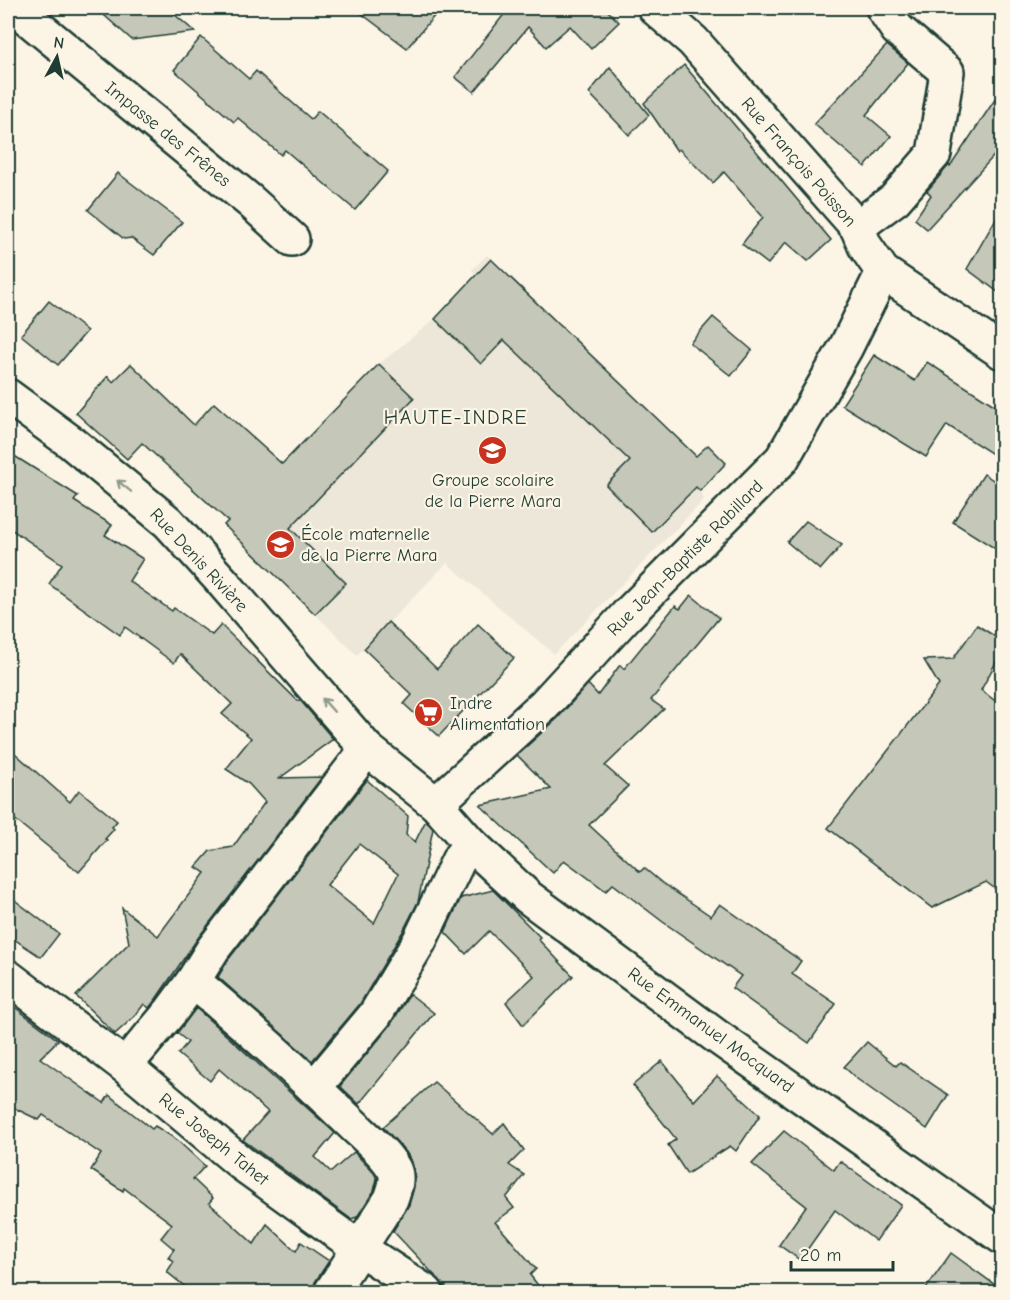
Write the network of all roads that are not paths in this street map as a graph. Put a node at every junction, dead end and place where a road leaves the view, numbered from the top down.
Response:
1 (15, 8) edge
2 (655, 8) edge
3 (884, 8) edge
4 (857, 227) junction
5 (292, 239) dead end
6 (883, 272) junction
7 (1002, 351) edge
8 (8, 396) edge
9 (367, 749) junction
10 (436, 804) junction
11 (471, 844) junction
12 (8, 977) edge
13 (193, 981) junction
14 (125, 1066) junction
15 (314, 1088) junction
16 (1002, 1237) edge
17 (359, 1248) junction
18 (331, 1293) edge
19 (426, 1293) edge

1 - 5 street, Impasse des Frênes
2 - 4 street, Rue François Poisson
3 - 4 street
4 - 6 street, Rue François Poisson
6 - 7 street, Rue François Poisson
6 - 10 street, Rue Jean-Baptiste Rabillard
9 -> 8 street, Rue Denis Rivière
9 - 10 street, Rue Denis Rivière
9 - 13 street
10 - 11 street, Rue Emmanuel Mocquard
11 - 15 street
11 - 16 street, Rue Emmanuel Mocquard
12 - 14 street, Rue Joseph Tahet
13 - 14 street
13 - 15 street
14 - 17 street, Rue Joseph Tahet
15 - 17 street
17 - 18 street
17 - 19 street, Rue Joseph Tahet

